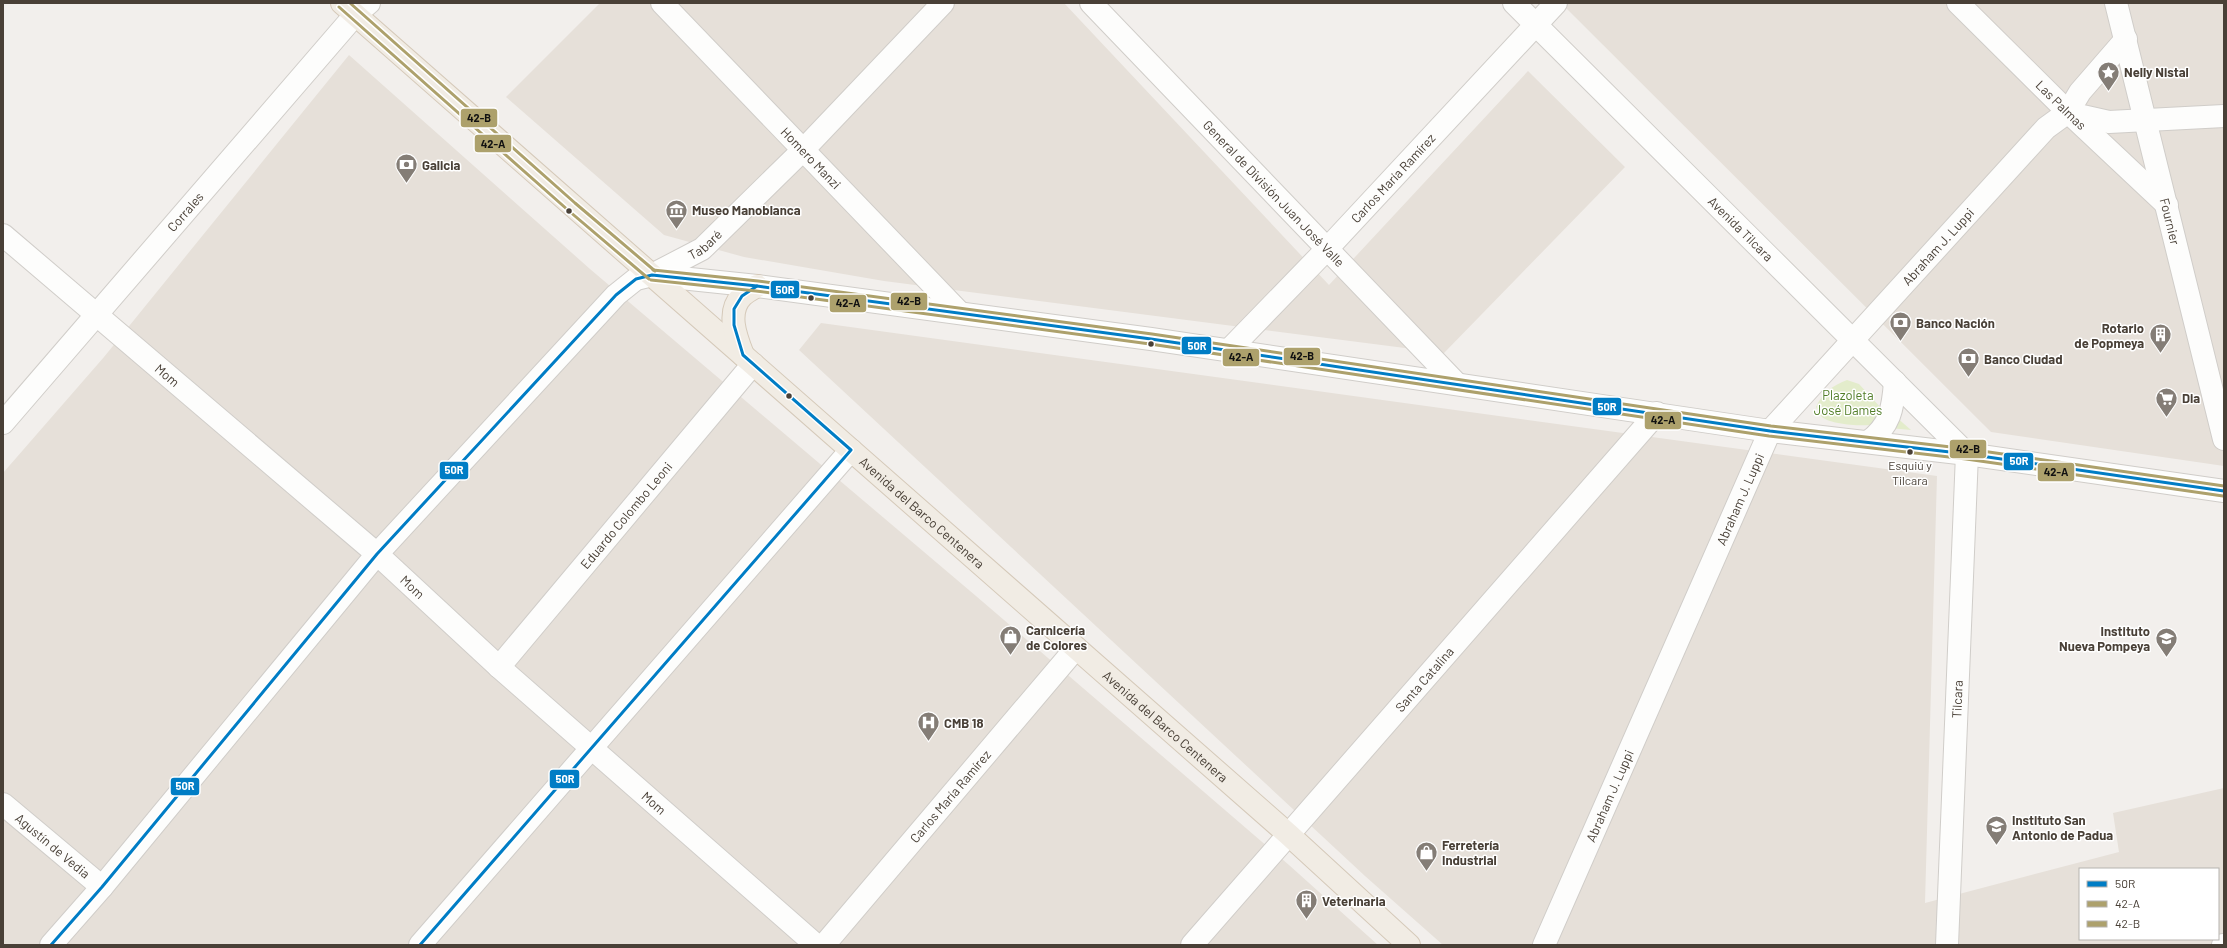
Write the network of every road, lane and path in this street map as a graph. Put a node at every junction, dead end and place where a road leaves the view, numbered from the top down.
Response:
1 (662, 3) edge
2 (943, 3) edge
3 (1091, 3) edge
4 (1514, 3) edge
5 (1556, 3) edge
6 (1958, 3) edge
7 (2116, 3) edge
8 (355, 7) edge
9 (1536, 25) junction
10 (2126, 39) junction
11 (2068, 112) junction
12 (2224, 116) edge
13 (2146, 120) junction
14 (804, 149) junction
15 (2166, 205) junction
16 (3, 235) edge
17 (1326, 250) junction
18 (652, 275) junction
19 (757, 286) junction
20 (960, 313) junction
21 (95, 315) junction
22 (1852, 340) junction
23 (1228, 351) junction
24 (748, 360) junction
25 (1895, 382) junction
26 (1456, 383) junction
27 (1658, 413) junction
28 (3, 423) edge
29 (1770, 431) junction
30 (2224, 439) edge
31 (1868, 442) junction
32 (850, 450) junction
33 (1967, 454) junction
34 (2224, 491) edge
35 (377, 554) junction
36 (1076, 648) junction
37 (499, 666) junction
38 (592, 748) junction
39 (3, 804) edge
40 (1288, 834) junction
41 (102, 887) junction
42 (51, 945) edge
43 (420, 945) edge
44 (816, 945) edge
45 (824, 945) edge
46 (1192, 945) edge
47 (1409, 945) edge
48 (1544, 945) edge
49 (1947, 945) edge

1 - 14 street, Homero Manzi
2 - 14 street, Tabaré
3 - 17 street, General de División Juan José Valle
4 - 9 street, Avenida Tilcara
5 - 9 street, Carlos María Ramírez
6 - 11 street, Las Palmas
7 - 10 street, Fournier
8 - 18 main road, Avenida del Barco Centenera
8 - 21 street, Corrales
9 - 17 street, Carlos María Ramírez
9 - 22 street, Avenida Tilcara
10 - 11 street, Abraham J. Luppi
10 - 13 street, Fournier
11 - 13 street
11 - 15 street, Las Palmas
11 - 22 street, Abraham J. Luppi
12 - 13 street
13 - 15 street, Fournier
14 - 18 street, Tabaré
14 - 20 street, Homero Manzi
15 - 30 street, Fournier
16 - 21 street, Mom
17 - 23 street, Carlos María Ramírez
17 - 26 street, General de División Juan José Valle
18 - 19 street
18 - 24 main road, Avenida del Barco Centenera
18 - 35 street, Tabaré
19 - 20 street
19 - 24 main road
20 - 23 street
21 - 28 street, Corrales
21 - 35 street, Mom
22 - 25 street, Avenida Tilcara
22 - 29 street, Abraham J. Luppi
23 - 26 street
24 - 32 main road, Avenida del Barco Centenera
24 - 37 street, Eduardo Colombo Leoni
25 - 31 street
25 - 33 street, Avenida Tilcara
26 - 27 street
27 - 29 street
27 - 40 street, Santa Catalina
29 - 31 street
29 - 48 street, Abraham J. Luppi
31 - 33 street
32 - 36 main road, Avenida del Barco Centenera
32 - 38 street
33 - 34 street
33 - 49 street, Tilcara
35 - 37 street, Mom
35 - 41 street, Tabaré
36 - 40 main road, Avenida del Barco Centenera
36 - 45 street, Carlos María Ramírez
37 - 38 street, Mom
38 - 43 street
38 - 44 street, Mom
39 - 41 street, Agustín de Vedia
40 - 46 street, Santa Catalina
40 - 47 main road, Avenida del Barco Centenera
41 - 42 street, Tabaré

